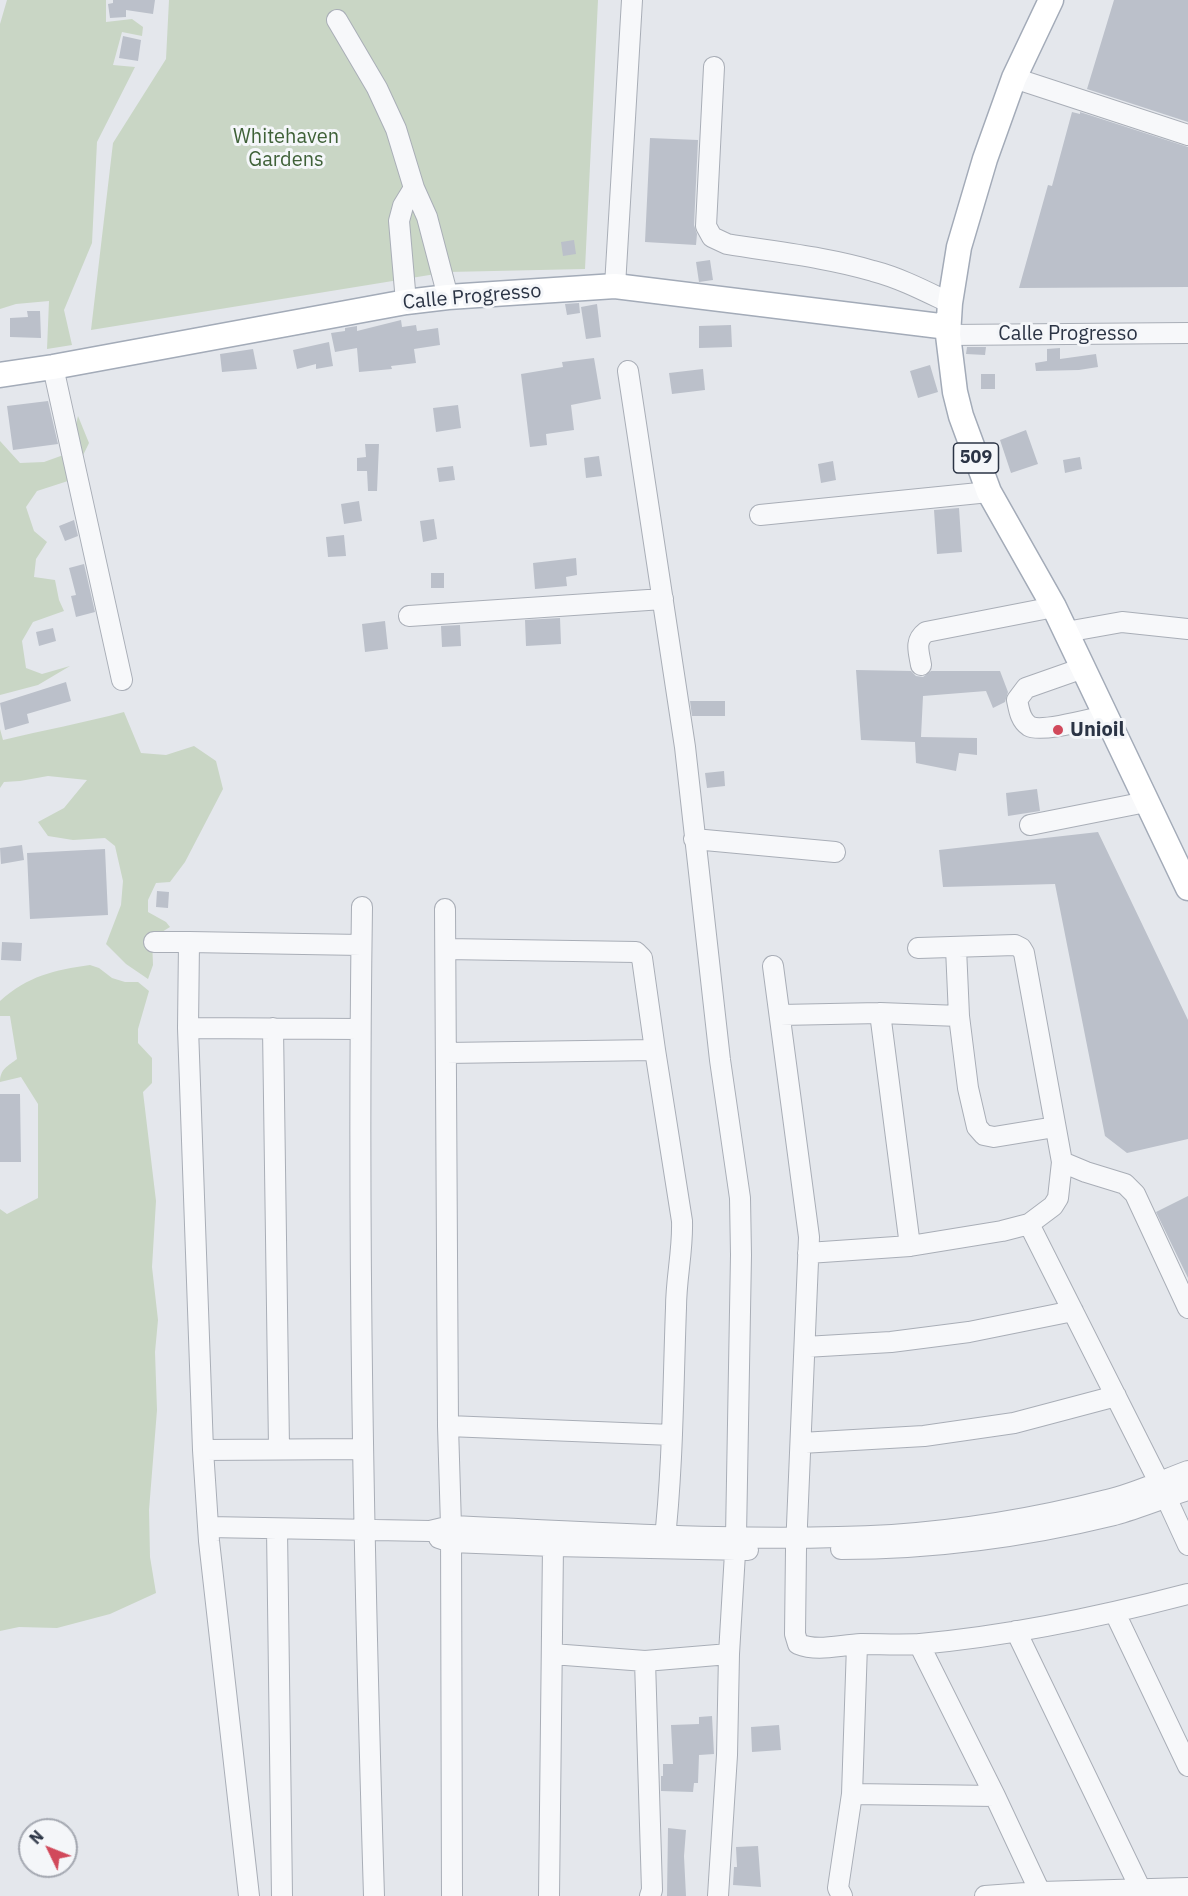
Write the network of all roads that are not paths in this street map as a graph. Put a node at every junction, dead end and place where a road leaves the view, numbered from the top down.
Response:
1 (632, 0) edge
2 (1051, 0) edge
3 (337, 20) dead end
4 (714, 67) dead end
5 (1014, 78) junction
6 (1188, 135) edge
7 (414, 188) junction
8 (615, 286) junction
9 (448, 297) junction
10 (406, 302) junction
11 (949, 322) junction
12 (1188, 333) edge
13 (53, 367) junction
14 (628, 370) dead end
15 (0, 375) edge
16 (989, 492) junction
17 (760, 515) dead end
18 (663, 599) junction
19 (1054, 607) junction
20 (409, 616) dead end
21 (1188, 629) edge
22 (1066, 632) junction
23 (921, 665) dead end
24 (1083, 669) junction
25 (123, 680) dead end
26 (1105, 716) junction
27 (1146, 802) junction
28 (1030, 825) dead end
29 (694, 839) junction
30 (835, 852) dead end
31 (1188, 888) edge
32 (362, 907) dead end
33 (445, 909) dead end
34 (154, 942) dead end
35 (189, 942) junction
36 (361, 945) junction
37 (918, 948) dead end
38 (956, 948) junction
39 (446, 949) junction
40 (773, 966) dead end
41 (879, 1013) junction
42 (780, 1015) junction
43 (959, 1016) junction
44 (188, 1028) junction
45 (273, 1028) junction
46 (360, 1029) junction
47 (655, 1050) junction
48 (446, 1053) junction
49 (1055, 1127) junction
50 (1062, 1162) junction
51 (1029, 1224) junction
52 (910, 1246) junction
53 (808, 1253) junction
54 (1188, 1308) edge
55 (1073, 1311) junction
56 (805, 1347) junction
57 (1116, 1396) junction
58 (448, 1426) junction
59 (672, 1435) junction
60 (801, 1443) junction
61 (279, 1448) junction
62 (363, 1449) junction
63 (203, 1450) junction
64 (1188, 1471) edge
65 (1162, 1490) junction
66 (1188, 1490) edge
67 (208, 1527) junction
68 (277, 1529) junction
69 (364, 1531) junction
70 (451, 1534) junction
71 (665, 1541) junction
72 (735, 1543) junction
73 (797, 1543) junction
74 (1188, 1545) edge
75 (553, 1546) junction
76 (1188, 1594) edge
77 (1116, 1613) junction
78 (1016, 1631) junction
79 (919, 1644) junction
80 (857, 1645) junction
81 (552, 1654) junction
82 (729, 1654) junction
83 (645, 1661) junction
84 (1188, 1766) edge
85 (852, 1794) junction
86 (995, 1796) junction
87 (1188, 1888) edge
88 (1141, 1890) junction
89 (1040, 1892) junction
90 (249, 1896) edge
91 (282, 1896) edge
92 (374, 1896) edge
93 (452, 1896) edge
94 (549, 1896) edge
95 (650, 1896) edge
96 (718, 1896) edge
97 (842, 1896) edge
98 (985, 1896) edge

1 - 8 street
2 - 5 main road, 509
3 - 7 street
4 - 11 street
5 - 6 street
5 - 11 main road, 509
7 - 9 street
7 - 10 street
8 - 9 main road, Calle Progresso
8 - 11 main road, Calle Progresso
9 - 10 main road, Calle Progresso
10 - 13 main road, Calle Progresso
11 - 12 street, Calle Progresso
11 - 16 main road, 509
13 - 15 main road, Calle Progresso
13 - 25 street
14 - 18 street
16 - 17 street
16 - 19 main road, 509
18 - 20 street
18 - 29 street
19 - 22 main road, 509
19 - 23 street
21 - 22 street
22 - 24 main road, 509
24 - 26 main road, 509
24 - 26 street
26 - 27 main road, 509
27 - 28 street
27 - 31 main road, 509
29 - 30 street
29 - 72 street
32 - 36 street
33 - 39 street
34 - 35 street
35 - 36 street
35 - 44 street
36 - 46 street
37 - 38 street
38 - 43 street
38 - 49 street
39 - 47 street
39 - 48 street
40 - 42 street
41 - 42 street
41 - 43 street
41 - 52 street
42 - 53 street
43 - 49 street
44 - 45 street
44 - 63 street
45 - 46 street
45 - 61 street
46 - 62 street
47 - 48 street
47 - 59 street
48 - 58 street
49 - 50 street
50 - 51 street
50 - 54 street
51 - 52 street
51 - 55 street
52 - 53 street
53 - 56 street
55 - 56 street
55 - 57 street
56 - 60 street
57 - 60 street
57 - 65 street
58 - 59 street
58 - 70 street
59 - 71 street
60 - 73 street
61 - 62 street
61 - 63 street
62 - 69 street
63 - 67 street
64 - 65 street
65 - 66 street
65 - 73 street
65 - 74 street
67 - 68 street
67 - 90 street
68 - 69 street
68 - 91 street
69 - 70 street
69 - 92 street
70 - 71 street
70 - 75 street
70 - 93 street
71 - 72 street
71 - 75 street
72 - 73 street
72 - 82 street
73 - 80 street
75 - 81 street
76 - 77 street
77 - 78 street
77 - 84 street
78 - 79 street
78 - 88 street
79 - 80 street
79 - 86 street
80 - 85 street
81 - 83 street
81 - 94 street
82 - 83 street
82 - 96 street
83 - 95 street
85 - 86 street
85 - 97 street
86 - 89 street
87 - 88 street
88 - 89 street
89 - 98 street

